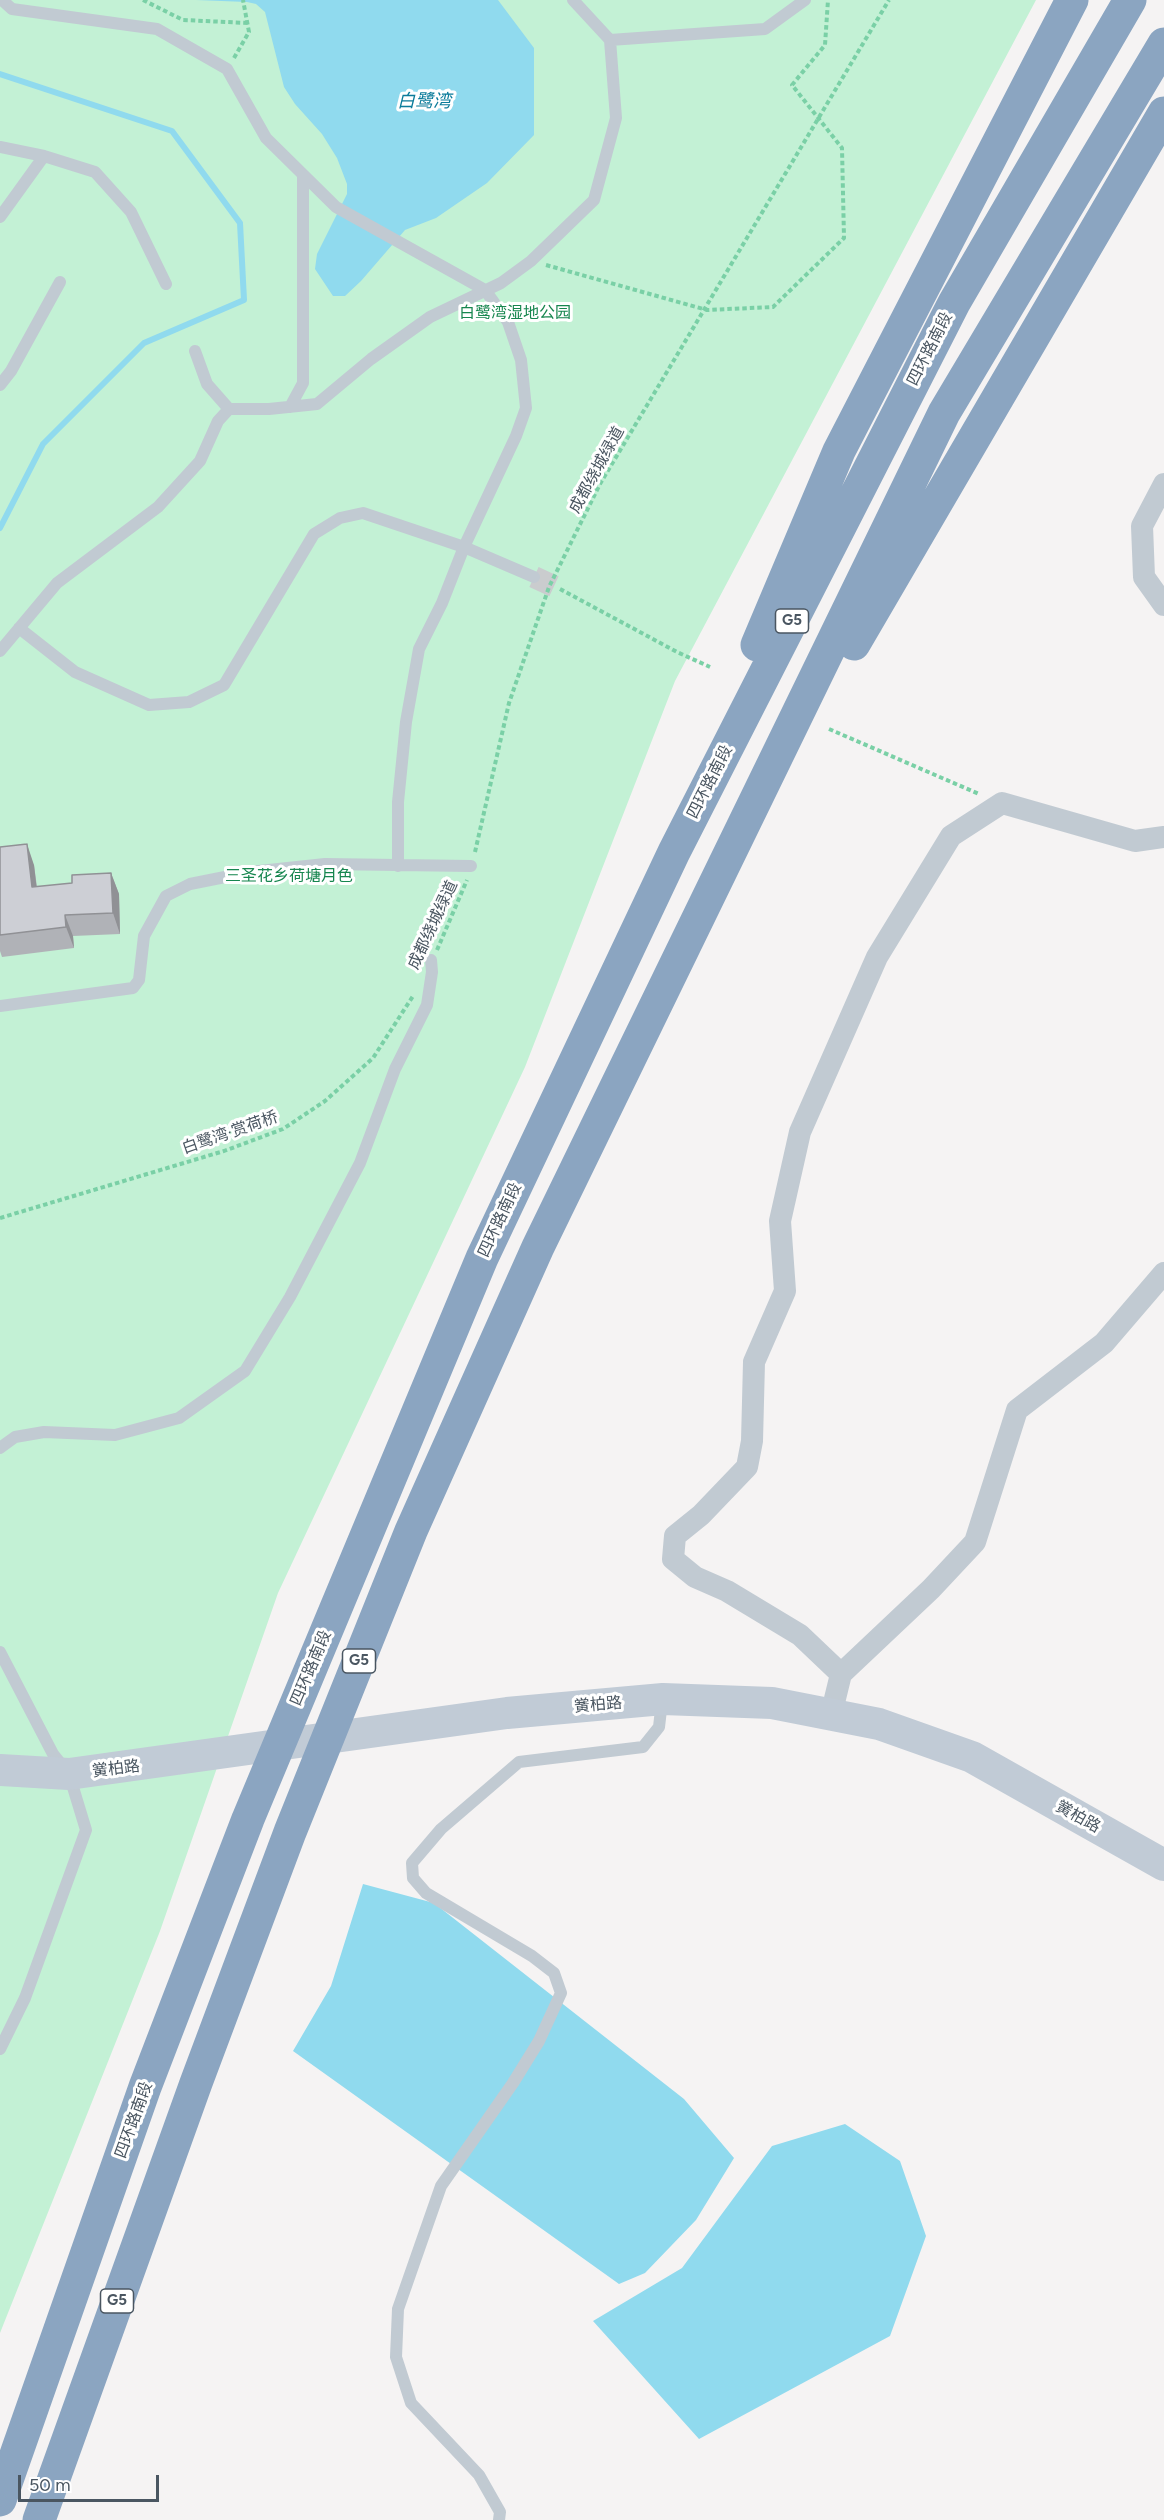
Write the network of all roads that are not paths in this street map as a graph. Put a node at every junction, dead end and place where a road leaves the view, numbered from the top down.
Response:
1 (2, 0) edge
2 (573, 0) edge
3 (805, 0) edge
4 (1072, 0) edge
5 (1130, 0) edge
6 (610, 40) junction
7 (1164, 44) edge
8 (1164, 113) edge
9 (0, 147) edge
10 (44, 156) junction
11 (303, 177) junction
12 (0, 218) edge
13 (60, 282) dead end
14 (166, 284) dead end
15 (485, 290) junction
16 (195, 351) dead end
17 (0, 385) edge
18 (290, 406) junction
19 (229, 409) junction
20 (1164, 484) edge
21 (464, 547) junction
22 (534, 577) tunnel mouth
23 (1164, 605) edge
24 (19, 628) junction
25 (0, 651) edge
26 (1164, 837) edge
27 (398, 866) junction
28 (471, 866) road end
29 (721, 871) junction
30 (625, 956) junction
31 (431, 960) road end
32 (0, 1006) edge
33 (1164, 1273) edge
34 (0, 1448) edge
35 (0, 1652) edge
36 (841, 1674) junction
37 (663, 1699) junction
38 (831, 1715) junction
39 (0, 1770) edge
40 (69, 1774) junction
41 (1164, 1865) edge
42 (0, 2049) edge
43 (0, 2500) edge
44 (39, 2520) edge
45 (499, 2520) edge

1 - 11 lane
2 - 6 lane
3 - 6 lane
4 - 30 highway
5 - 30 highway, 四环路南段 / G5
6 - 15 lane
7 - 29 highway, G5
8 - 29 highway
9 - 10 lane
10 - 12 lane
10 - 14 lane
11 - 15 lane
11 - 18 lane
13 - 17 lane
15 - 18 lane
15 - 21 lane
16 - 19 lane
18 - 19 lane
19 - 24 lane
20 - 23 street
21 - 22 lane
21 - 24 lane
21 - 27 lane
24 - 25 lane
26 - 36 street
27 - 28 lane
27 - 32 lane
29 - 44 highway, G5
30 - 43 highway, 四环路南段 / G5
31 - 34 lane
33 - 36 street
35 - 40 lane
36 - 38 street
37 - 38 street, 黉柏路
37 - 40 street, 黉柏路
37 - 45 lane
38 - 41 street, 黉柏路
39 - 40 street, 黉柏路
40 - 42 lane

